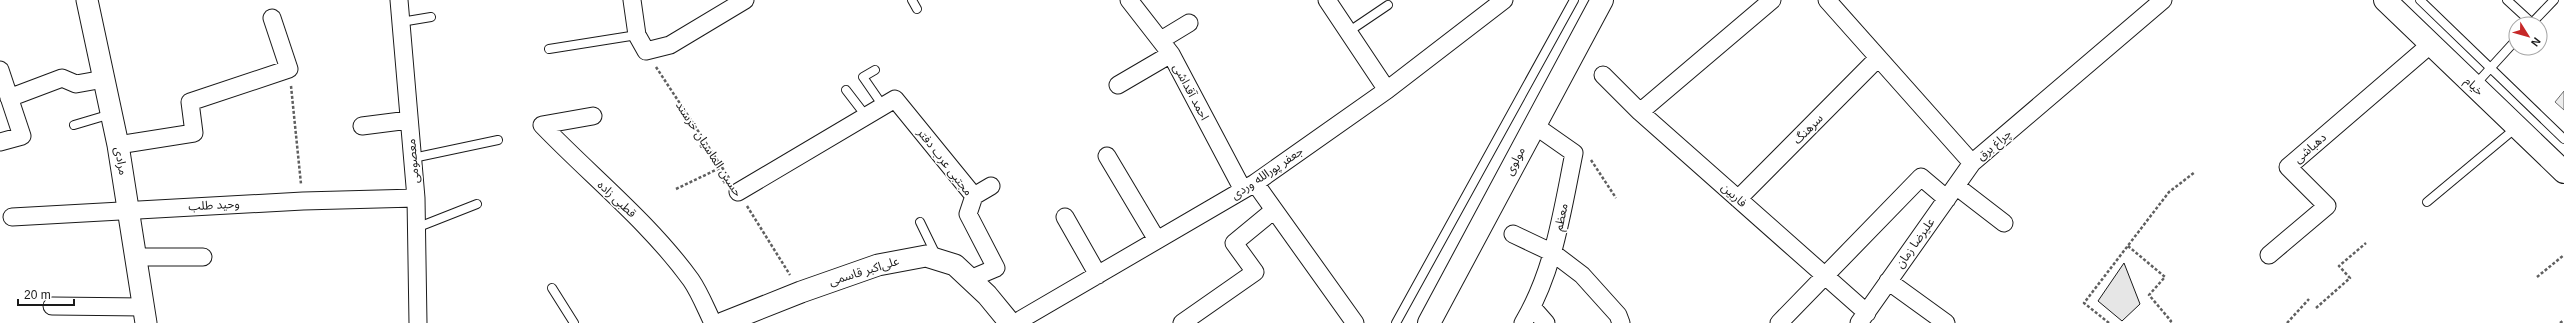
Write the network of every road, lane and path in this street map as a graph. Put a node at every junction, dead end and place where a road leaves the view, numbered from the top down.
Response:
1 (87, 0) edge
2 (399, 0) edge
3 (632, 0) edge
4 (745, 0) edge
5 (912, 0) edge
6 (1129, 0) edge
7 (1327, 0) edge
8 (1504, 0) edge
9 (1574, 0) edge
10 (1602, 0) edge
11 (1772, 0) edge
12 (1827, 0) edge
13 (2163, 0) edge
14 (2385, 0) edge
15 (2420, 0) edge
16 (2507, 0) edge
17 (2554, 0) edge
18 (1388, 5) dead end
19 (917, 8) dead end
20 (2524, 16) edge
21 (2539, 16) edge
22 (430, 17) dead end
23 (272, 18) dead end
24 (400, 22) junction
25 (1189, 23) dead end
26 (1348, 32) junction
27 (637, 35) junction
28 (1161, 40) junction
29 (2431, 44) junction
30 (549, 49) dead end
31 (2508, 49) edge
32 (646, 51) junction
33 (1171, 54) junction
34 (1878, 58) junction
35 (2491, 68) junction
36 (289, 69) junction
37 (0, 70) edge
38 (875, 70) dead end
39 (1603, 75) dead end
40 (104, 79) junction
41 (1118, 85) dead end
42 (2475, 86) junction
43 (846, 90) dead end
44 (1387, 90) junction
45 (9, 98) junction
46 (889, 103) junction
47 (1640, 112) junction
48 (112, 114) junction
49 (593, 116) dead end
50 (866, 116) junction
51 (409, 120) junction
52 (74, 125) dead end
53 (1534, 125) junction
54 (362, 126) dead end
55 (2517, 127) junction
56 (2564, 139) edge
57 (498, 140) dead end
58 (0, 142) edge
59 (118, 146) junction
60 (1574, 153) junction
61 (1107, 156) dead end
62 (413, 158) junction
63 (1972, 163) junction
64 (722, 166) junction
65 (2195, 172) dead end
66 (2564, 172) edge
67 (991, 186) dead end
68 (1249, 186) junction
69 (676, 189) dead end
70 (738, 192) junction
71 (1952, 192) junction
72 (974, 196) junction
73 (416, 198) junction
74 (1616, 198) dead end
75 (1738, 199) junction
76 (302, 201) junction
77 (2427, 202) dead end
78 (477, 204) dead end
79 (129, 209) junction
80 (1274, 210) junction
81 (12, 216) dead end
82 (1065, 217) dead end
83 (920, 222) dead end
84 (2004, 223) dead end
85 (416, 228) junction
86 (1513, 234) dead end
87 (1157, 240) junction
88 (2366, 243) dead end
89 (2128, 246) junction
90 (1553, 253) junction
91 (2269, 255) dead end
92 (2564, 255) edge
93 (136, 257) junction
94 (203, 257) dead end
95 (938, 260) junction
96 (1098, 275) junction
97 (1824, 275) junction
98 (2537, 277) dead end
99 (970, 279) junction
100 (1888, 281) junction
101 (552, 288) dead end
102 (801, 292) junction
103 (2309, 299) dead end
104 (52, 306) dead end
105 (1532, 307) junction
106 (2316, 308) dead end
107 (145, 315) edge
108 (1863, 318) edge
109 (2564, 320) edge
110 (733, 321) edge
111 (1349, 321) edge
112 (418, 323) edge
113 (574, 323) edge
114 (714, 323) edge
115 (1010, 323) edge
116 (1015, 323) edge
117 (1182, 323) edge
118 (1396, 323) edge
119 (1429, 323) edge
120 (1523, 323) edge
121 (1546, 323) edge
122 (1621, 323) edge
123 (1779, 323) edge
124 (1946, 323) edge
125 (2109, 323) edge
126 (2169, 323) edge
127 (2287, 323) edge
128 (2560, 323) edge

1 - 40 street, مرادی
2 - 24 street, معصومی
3 - 27 street
4 - 32 street
5 - 19 lane
6 - 28 street, احمد آقداشی
7 - 26 street
8 - 44 street, جعفر پورالله وردی
9 - 118 lane
10 - 53 main road, مولوی
11 - 47 street
12 - 34 street, چراغ برق
13 - 63 street, چراغ برق
14 - 29 main road, خیام
15 - 35 lane
16 - 20 lane
17 - 21 lane
18 - 26 lane
22 - 24 lane
23 - 36 street
24 - 51 street, معصومی
25 - 28 street
26 - 44 street
27 - 30 lane
27 - 32 street
28 - 33 street, احمد آقداشی
29 - 42 main road, خیام
29 - 91 street, دهباشی
31 - 35 lane
32 - 64 path, حسین الماسیان خرسند
33 - 41 street
33 - 68 street, احمد آقداشی
34 - 63 street, چراغ برق
34 - 75 street, سرهنگ
35 - 42 lane
35 - 56 lane
36 - 59 street
36 - 76 path
37 - 45 street
38 - 46 lane
39 - 47 street, فاربین
40 - 45 street
40 - 48 street, مرادی
42 - 55 main road, خیام
43 - 50 lane
44 - 68 street, جعفر پورالله وردی
45 - 58 street
46 - 50 street
46 - 72 street, مجتبی عرب دفتر
47 - 75 street, فاربین
48 - 52 lane
48 - 59 street, مرادی
49 - 114 street, قطبی زاده
50 - 70 street
51 - 54 street
51 - 62 street, معصومی
53 - 60 street
53 - 119 main road, مولوی
55 - 66 main road, خیام
55 - 77 lane
57 - 62 lane
59 - 79 street, مرادی
60 - 74 path
60 - 90 street, معظم
61 - 87 street
62 - 73 street, معصومی
63 - 71 street, علیرضا زمان
64 - 69 path
64 - 70 path, حسین الماسیان خرسند
65 - 89 path
67 - 72 street
68 - 80 street, احمد آقداشی
68 - 87 street, جعفر پورالله وردی
70 - 102 path, حسین الماسیان خرسند
71 - 84 street
71 - 97 street
71 - 100 street, علیرضا زمان
72 - 99 street, مجتبی عرب دفتر
73 - 76 street, وحید طلب
73 - 85 street, معصومی
75 - 97 street, فاربین
76 - 79 street, وحید طلب
78 - 85 lane
79 - 81 street, وحید طلب
79 - 93 street, مرادی
80 - 111 street, احمد آقداشی
80 - 117 street
82 - 96 street
83 - 95 lane
85 - 112 street, معصومی
86 - 90 street
87 - 96 street, جعفر پورالله وردی
88 - 106 path
89 - 125 path
89 - 126 path
90 - 105 street, معظم
90 - 122 street
92 - 98 path
93 - 94 street
93 - 107 street, مرادی
95 - 99 street, علی‌اکبر قاسمی
95 - 102 street, علی‌اکبر قاسمی
96 - 116 street, جعفر پورالله وردی
97 - 108 street, فاربین
97 - 123 street
99 - 115 street, علی‌اکبر قاسمی
100 - 108 street, علیرضا زمان
100 - 124 street
101 - 113 lane
102 - 110 street, علی‌اکبر قاسمی
103 - 127 path
104 - 107 street
105 - 120 street, معظم
105 - 121 street
109 - 128 path

